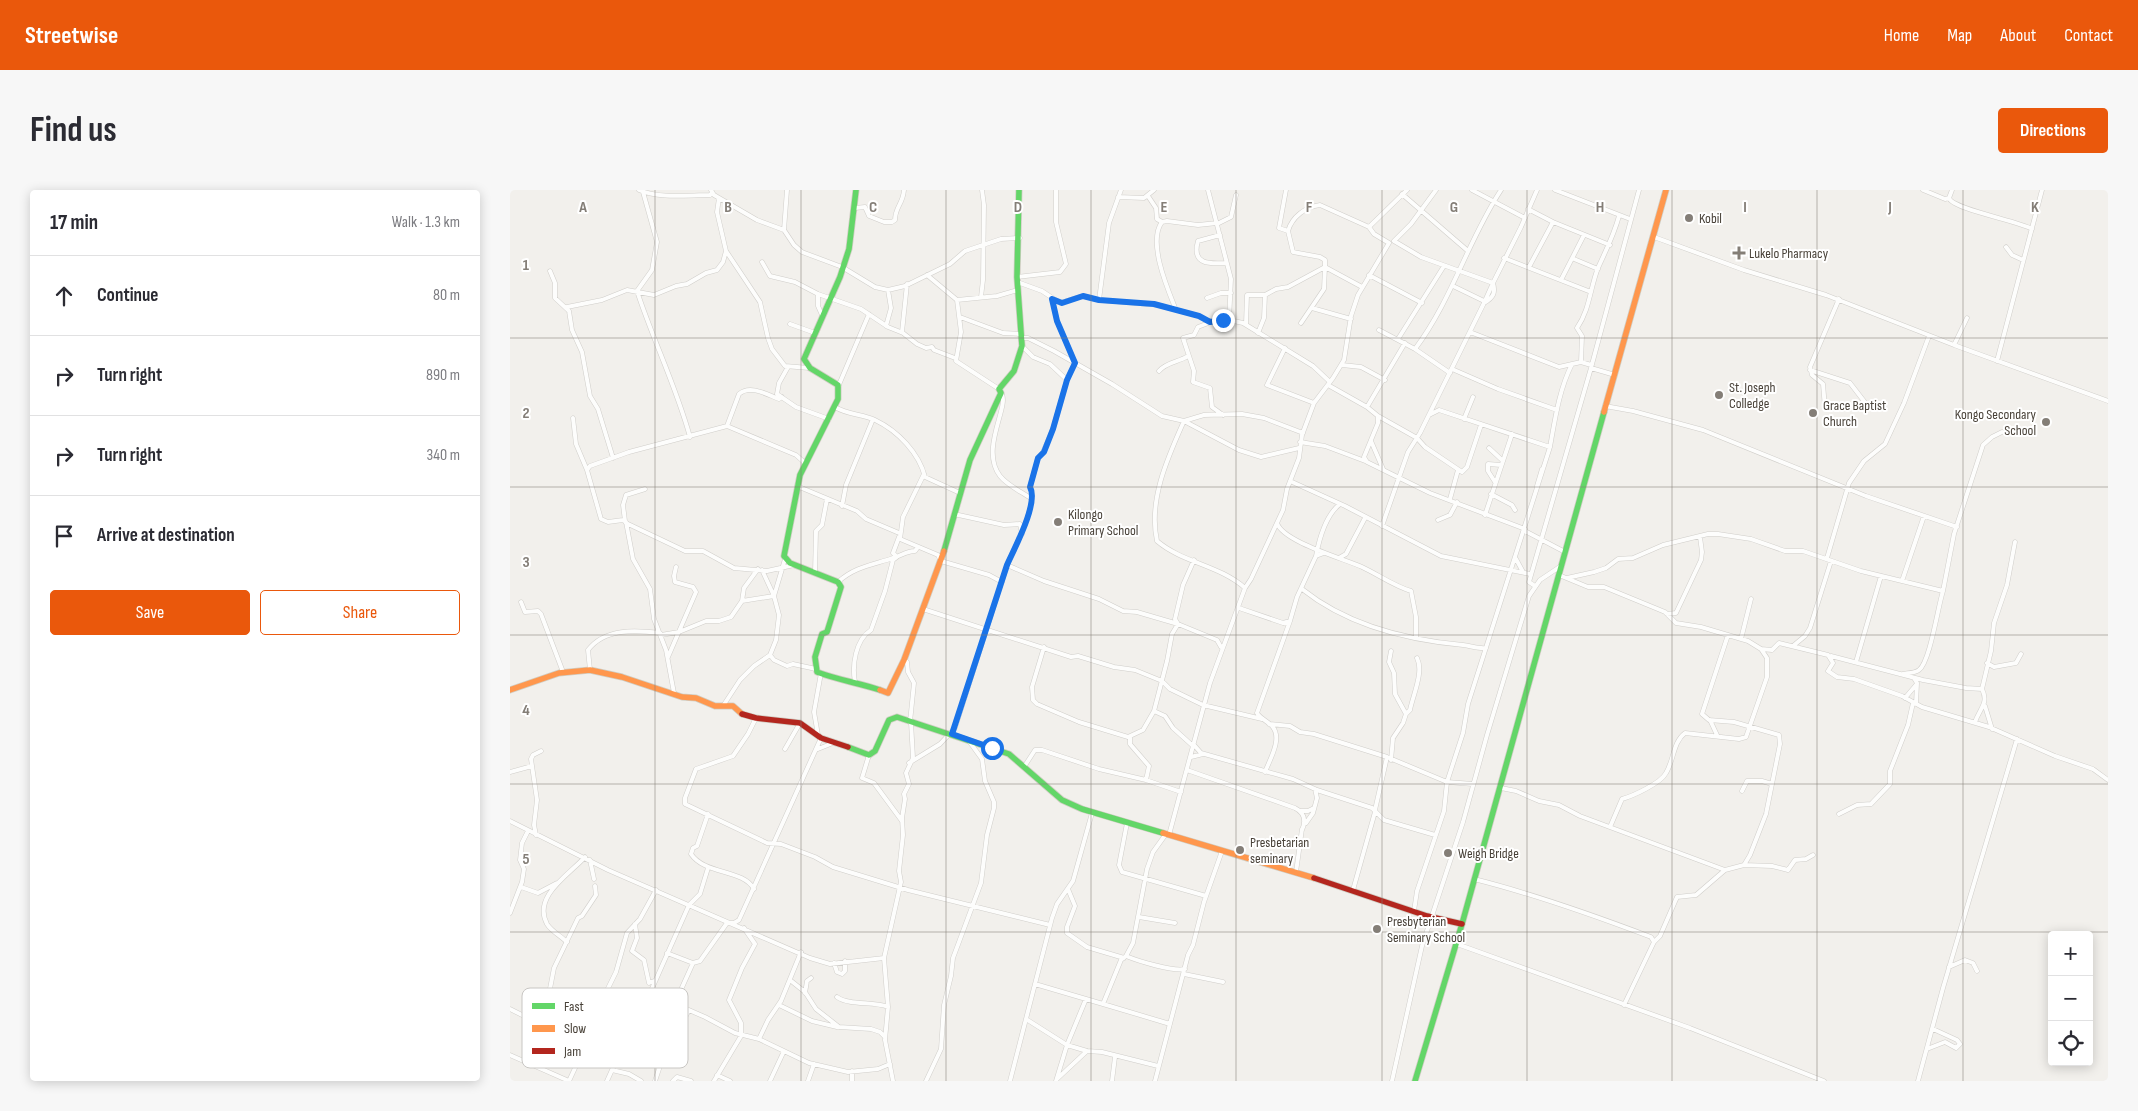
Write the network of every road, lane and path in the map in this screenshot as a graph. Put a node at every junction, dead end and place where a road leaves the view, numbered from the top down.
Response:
1 (704, 190) edge
2 (787, 190) edge
3 (856, 190) edge
4 (904, 190) edge
5 (982, 190) edge
6 (1019, 190) edge
7 (1056, 190) edge
8 (1121, 190) edge
9 (1154, 190) edge
10 (1208, 190) edge
11 (1286, 190) edge
12 (1408, 190) edge
13 (1436, 190) edge
14 (1472, 190) edge
15 (1501, 190) edge
16 (1537, 190) edge
17 (1555, 190) edge
18 (1639, 190) edge
19 (1666, 190) edge
20 (1923, 190) edge
21 (1952, 190) edge
22 (2042, 190) edge
23 (641, 191) edge
24 (712, 191) edge
25 (1401, 192) edge
26 (707, 195) junction
27 (1236, 195) dead end
28 (1148, 196) junction
29 (1118, 197) junction
30 (719, 198) junction
31 (1949, 198) junction
32 (1492, 202) junction
33 (856, 208) junction
34 (1528, 209) junction
35 (1421, 210) junction
36 (1619, 216) junction
37 (1525, 218) junction
38 (1630, 219) junction
39 (1162, 222) junction
40 (1553, 222) junction
41 (1217, 223) junction
42 (1369, 228) junction
43 (2032, 229) junction
44 (784, 230) junction
45 (1288, 231) junction
46 (1220, 235) junction
47 (1584, 236) junction
48 (1654, 236) junction
49 (1020, 238) junction
50 (1392, 242) junction
51 (984, 244) junction
52 (1610, 245) junction
53 (2006, 247) dead end
54 (726, 251) junction
55 (1468, 251) junction
56 (1504, 258) junction
57 (1574, 259) junction
58 (2023, 260) junction
59 (762, 262) dead end
60 (1226, 263) junction
61 (1444, 266) junction
62 (842, 267) junction
63 (1325, 267) junction
64 (1529, 267) junction
65 (1460, 269) junction
66 (1598, 269) junction
67 (550, 272) dead end
68 (927, 275) junction
69 (1369, 275) junction
70 (1018, 280) junction
71 (1561, 280) junction
72 (1492, 283) junction
73 (907, 284) junction
74 (1362, 286) junction
75 (1452, 286) junction
76 (888, 290) junction
77 (1018, 290) junction
78 (637, 291) junction
79 (1231, 292) junction
80 (1591, 292) junction
81 (818, 294) junction
82 (1265, 295) junction
83 (981, 297) junction
84 (1207, 298) dead end
85 (832, 299) junction
86 (1052, 299) junction
87 (1839, 299) junction
88 (957, 300) junction
89 (1099, 300) junction
90 (1484, 302) junction
91 (1422, 303) junction
92 (567, 307) junction
93 (1312, 308) junction
94 (1176, 310) junction
95 (869, 314) junction
96 (822, 315) junction
97 (960, 317) junction
98 (1967, 318) dead end
99 (1351, 319) junction
100 (1229, 320) junction
101 (1212, 322) junction
102 (1301, 323) dead end
103 (790, 324) dead end
104 (1246, 324) junction
105 (886, 326) junction
106 (1379, 330) dead end
107 (902, 332) junction
108 (1470, 332) junction
109 (815, 333) junction
110 (1258, 333) junction
111 (1021, 336) junction
112 (1929, 336) junction
113 (1398, 339) junction
114 (1405, 343) junction
115 (1954, 345) junction
116 (1022, 346) junction
117 (1285, 348) junction
118 (1415, 349) junction
119 (1188, 356) junction
120 (955, 358) junction
121 (1997, 361) junction
122 (1581, 362) junction
123 (1075, 363) junction
124 (1572, 364) junction
125 (1342, 365) junction
126 (1591, 366) junction
127 (788, 367) junction
128 (810, 368) junction
129 (1810, 370) junction
130 (1159, 371) dead end
131 (1451, 371) junction
132 (1615, 374) junction
133 (1067, 380) junction
134 (1385, 380) junction
135 (1329, 384) junction
136 (838, 386) junction
137 (1000, 391) junction
138 (782, 397) junction
139 (1473, 397) dead end
140 (2108, 401) edge
141 (1314, 403) junction
142 (1434, 403) junction
143 (1867, 405) dead end
144 (1605, 406) junction
145 (835, 407) junction
146 (1212, 407) junction
147 (1367, 407) junction
148 (1825, 408) dead end
149 (1439, 410) junction
150 (1557, 410) junction
151 (1429, 414) junction
152 (1206, 415) junction
153 (1223, 415) junction
154 (1378, 416) junction
155 (573, 418) dead end
156 (828, 419) junction
157 (873, 419) junction
158 (1464, 419) junction
159 (1184, 422) junction
160 (1481, 425) junction
161 (727, 426) junction
162 (2002, 432) dead end
163 (1302, 434) junction
164 (1512, 434) junction
165 (690, 437) junction
166 (1417, 438) junction
167 (1370, 441) junction
168 (1300, 442) junction
169 (1311, 442) junction
170 (1550, 447) junction
171 (1299, 448) junction
172 (1489, 448) dead end
173 (614, 458) junction
174 (1366, 462) junction
175 (805, 463) junction
176 (1502, 463) junction
177 (587, 470) junction
178 (1458, 470) junction
179 (1385, 471) junction
180 (924, 474) junction
181 (1398, 478) junction
182 (1290, 481) junction
183 (1495, 482) junction
184 (797, 486) junction
185 (1848, 487) junction
186 (645, 489) dead end
187 (960, 493) junction
188 (1491, 494) junction
189 (827, 499) junction
190 (1032, 499) junction
191 (1450, 499) junction
192 (1457, 502) junction
193 (1340, 504) junction
194 (842, 506) junction
195 (1515, 510) dead end
196 (954, 514) junction
197 (1485, 515) junction
198 (1924, 516) junction
199 (1365, 518) junction
200 (1438, 520) dead end
201 (626, 522) junction
202 (1277, 523) junction
203 (1382, 526) junction
204 (1957, 528) junction
205 (1525, 530) junction
206 (1022, 534) junction
207 (899, 535) junction
208 (1700, 537) junction
209 (1542, 540) junction
210 (2015, 542) dead end
211 (918, 548) junction
212 (1316, 548) junction
213 (1565, 552) junction
214 (1324, 553) junction
215 (1316, 556) junction
216 (896, 557) junction
217 (1339, 558) junction
218 (785, 559) junction
219 (1516, 559) junction
220 (1829, 559) junction
221 (1194, 560) junction
222 (941, 561) junction
223 (794, 565) junction
224 (1007, 565) junction
225 (1561, 566) junction
226 (676, 567) dead end
227 (783, 567) junction
228 (760, 569) junction
229 (1510, 570) junction
230 (815, 574) junction
231 (1524, 574) junction
232 (1530, 574) junction
233 (1559, 575) junction
234 (1881, 576) junction
235 (1568, 578) junction
236 (1902, 581) junction
237 (838, 582) junction
238 (1002, 582) junction
239 (1534, 586) junction
240 (1245, 588) junction
241 (1302, 589) junction
242 (1943, 591) junction
243 (774, 596) junction
244 (1751, 599) dead end
245 (742, 601) junction
246 (521, 602) dead end
247 (1239, 608) junction
248 (923, 609) junction
249 (1667, 614) junction
250 (1290, 621) junction
251 (1283, 623) junction
252 (1178, 624) junction
253 (1287, 628) junction
254 (988, 629) junction
255 (679, 632) junction
256 (660, 634) junction
257 (1728, 635) junction
258 (1416, 636) junction
259 (1741, 639) junction
260 (1793, 646) junction
261 (1044, 647) junction
262 (1483, 648) junction
263 (1222, 649) junction
264 (1761, 649) junction
265 (1391, 651) dead end
266 (2021, 654) dead end
267 (770, 655) junction
268 (1830, 656) junction
269 (668, 657) junction
270 (1417, 658) dead end
271 (904, 660) junction
272 (1856, 662) junction
273 (1987, 663) junction
274 (590, 670) junction
275 (818, 671) junction
276 (562, 672) junction
277 (1903, 674) junction
278 (1914, 678) junction
279 (1162, 681) junction
280 (855, 682) junction
281 (1917, 683) junction
282 (1982, 689) junction
283 (510, 690) edge
284 (674, 693) junction
285 (1905, 698) junction
286 (1914, 703) junction
287 (1203, 705) junction
288 (723, 706) junction
289 (1985, 706) junction
290 (1154, 710) junction
291 (1406, 714) junction
292 (756, 718) junction
293 (1262, 719) junction
294 (1710, 720) junction
295 (910, 722) junction
296 (1975, 722) junction
297 (800, 723) junction
298 (1269, 724) junction
299 (1750, 727) junction
300 (1992, 729) junction
301 (952, 734) junction
302 (1717, 735) junction
303 (1130, 737) junction
304 (820, 738) junction
305 (968, 739) junction
306 (2017, 739) junction
307 (833, 743) junction
308 (1193, 745) junction
309 (785, 749) dead end
310 (541, 751) dead end
311 (816, 751) junction
312 (1203, 754) junction
313 (869, 755) junction
314 (1191, 757) junction
315 (1389, 759) junction
316 (909, 763) junction
317 (532, 766) junction
318 (1024, 767) junction
319 (1187, 770) junction
320 (510, 772) edge
321 (1265, 772) junction
322 (1146, 780) junction
323 (2108, 780) edge
324 (1447, 782) junction
325 (1473, 784) junction
326 (1772, 784) junction
327 (1500, 788) junction
328 (1314, 789) junction
329 (1742, 791) dead end
330 (1181, 792) junction
331 (1327, 793) junction
332 (1317, 798) junction
333 (1314, 808) junction
334 (1300, 811) junction
335 (1375, 811) junction
336 (1092, 813) junction
337 (708, 814) junction
338 (1839, 814) dead end
339 (510, 821) edge
340 (902, 822) junction
341 (1127, 823) junction
342 (1610, 827) junction
343 (1302, 830) junction
344 (528, 831) junction
345 (536, 835) junction
346 (1168, 835) junction
347 (1435, 835) junction
348 (775, 843) junction
349 (1222, 851) junction
350 (1813, 855) dead end
351 (585, 857) junction
352 (590, 860) junction
353 (1744, 865) junction
354 (708, 868) junction
355 (1726, 870) junction
356 (1296, 872) junction
357 (1474, 879) junction
358 (594, 880) dead end
359 (1146, 880) junction
360 (557, 882) junction
361 (757, 882) junction
362 (750, 883) junction
363 (595, 886) dead end
364 (520, 887) junction
365 (900, 887) junction
366 (754, 889) junction
367 (1068, 889) junction
368 (656, 890) junction
369 (1353, 890) junction
370 (1206, 896) junction
371 (689, 905) junction
372 (971, 906) junction
373 (1414, 911) junction
374 (510, 913) edge
375 (1431, 916) junction
376 (1139, 917) junction
377 (740, 920) junction
378 (727, 923) junction
379 (1175, 923) dead end
380 (635, 924) junction
381 (1462, 924) junction
382 (1050, 926) junction
383 (743, 928) junction
384 (567, 942) junction
385 (1654, 942) junction
386 (1456, 944) junction
387 (632, 951) junction
388 (621, 952) junction
389 (801, 952) junction
390 (667, 953) junction
391 (1125, 957) junction
392 (884, 958) junction
393 (845, 961) junction
394 (693, 963) junction
395 (834, 964) junction
396 (1949, 967) junction
397 (1185, 969) junction
398 (1977, 971) dead end
399 (1184, 974) junction
400 (811, 978) dead end
401 (790, 980) junction
402 (654, 981) junction
403 (1223, 982) dead end
404 (1035, 984) junction
405 (551, 988) edge
406 (608, 988) edge
407 (652, 988) edge
408 (682, 988) edge
409 (805, 993) junction
410 (837, 997) dead end
411 (1086, 999) junction
412 (1103, 1004) junction
413 (779, 1005) junction
414 (1624, 1005) junction
415 (888, 1007) junction
416 (510, 1009) edge
417 (689, 1010) edge
418 (522, 1015) edge
419 (510, 1017) edge
420 (1026, 1019) junction
421 (1170, 1024) junction
422 (839, 1027) junction
423 (1933, 1028) junction
424 (741, 1036) junction
425 (885, 1037) junction
426 (759, 1040) junction
427 (1067, 1045) junction
428 (1927, 1049) junction
429 (784, 1051) junction
430 (1087, 1051) junction
431 (510, 1055) edge
432 (1115, 1057) junction
433 (522, 1060) edge
434 (814, 1064) junction
435 (890, 1064) junction
436 (1158, 1066) junction
437 (540, 1068) edge
438 (575, 1068) edge
439 (659, 1068) edge
440 (612, 1070) joint
441 (852, 1072) junction
442 (717, 1075) junction
443 (1057, 1080) edge
444 (569, 1081) edge
445 (607, 1081) edge
446 (641, 1081) edge
447 (655, 1081) edge
448 (673, 1081) edge
449 (691, 1081) edge
450 (714, 1081) edge
451 (730, 1081) edge
452 (770, 1081) edge
453 (808, 1081) edge
454 (852, 1081) edge
455 (893, 1081) edge
456 (926, 1081) edge
457 (1010, 1081) edge
458 (1112, 1081) edge
459 (1155, 1081) edge
460 (1392, 1081) edge
461 (1415, 1081) edge
462 (1824, 1081) edge
463 (1918, 1081) edge

1 - 26 street
2 - 44 street
3 - 33 main road
4 - 33 street
5 - 51 street
6 - 49 main road
7 - 70 street
8 - 29 street
9 - 28 street
10 - 41 street
11 - 45 street
12 - 25 street
13 - 35 street
14 - 32 street
15 - 32 street
16 - 34 street
17 - 36 street
18 - 38 street
19 - 48 main road
20 - 31 street
21 - 31 street
22 - 43 street
23 - 26 street
23 - 78 street
24 - 26 street
24 - 30 street
25 - 35 street
25 - 42 street
27 - 41 street
28 - 29 street
28 - 39 street
29 - 89 street
30 - 44 street
30 - 54 street
31 - 43 street
32 - 37 street
32 - 55 street
33 - 62 main road
34 - 37 street
34 - 40 street
35 - 50 street
35 - 55 street
36 - 38 street
36 - 52 street
37 - 56 street
38 - 126 street
39 - 41 street
39 - 94 street
40 - 47 street
40 - 64 street
41 - 46 street
42 - 45 street
42 - 50 street
43 - 58 street
44 - 62 street
45 - 63 street
46 - 60 street
46 - 60 street
47 - 52 street
47 - 57 street
48 - 87 street
48 - 132 main road
49 - 51 street
49 - 70 main road
50 - 61 street
50 - 69 street
51 - 68 street
51 - 83 street
52 - 66 street
53 - 58 street
54 - 78 street
54 - 127 street
55 - 65 street
56 - 64 street
56 - 72 street
57 - 66 street
57 - 71 street
58 - 121 street
59 - 81 street
60 - 79 street
61 - 65 street
61 - 91 street
62 - 76 street
62 - 85 main road
63 - 74 street
63 - 82 street
63 - 93 street
64 - 71 street
65 - 72 street
65 - 75 street
66 - 80 street
67 - 92 street
68 - 73 street
68 - 88 street
69 - 74 street
69 - 91 street
70 - 77 main road
70 - 86 street
71 - 80 street
72 - 90 street
73 - 76 street
73 - 107 street
74 - 99 street
75 - 90 street
75 - 118 street
76 - 105 street
77 - 83 street
77 - 111 main road
78 - 92 street
78 - 165 street
79 - 84 street
79 - 100 street
80 - 122 street
81 - 85 street
81 - 96 street
82 - 104 street
82 - 110 street
83 - 88 street
85 - 95 street
85 - 96 main road
86 - 89 street
86 - 123 street
87 - 112 street
87 - 129 street
88 - 97 street
89 - 94 street
90 - 108 street
91 - 113 street
92 - 173 street
93 - 99 street
93 - 102 street
94 - 101 street
95 - 105 street
95 - 136 street
96 - 109 main road
97 - 111 street
97 - 120 street
98 - 115 street
99 - 125 street
100 - 101 street
100 - 104 street
101 - 119 street
103 - 109 street
104 - 110 street
105 - 107 street
106 - 113 street
107 - 120 street
108 - 124 street
108 - 131 street
109 - 128 main road
110 - 117 street
111 - 116 main road
111 - 123 street
112 - 115 street
112 - 185 street
113 - 114 street
114 - 118 street
114 - 134 street
115 - 121 street
116 - 133 street
116 - 137 main road
117 - 135 street
117 - 141 street
118 - 131 street
119 - 130 street
119 - 146 street
120 - 137 street
121 - 140 street
122 - 124 street
122 - 126 street
123 - 133 street
123 - 159 street
124 - 150 street
125 - 134 street
125 - 135 street
126 - 132 street
126 - 209 street
127 - 128 street
127 - 138 street
128 - 136 main road
129 - 143 street
129 - 148 street
131 - 142 street
131 - 150 street
132 - 144 main road
133 - 190 street
134 - 147 street
135 - 141 street
135 - 147 street
136 - 145 main road
137 - 187 main road
137 - 190 street
138 - 156 street
138 - 161 street
139 - 158 street
141 - 163 street
142 - 149 street
142 - 151 street
144 - 185 street
144 - 213 main road
145 - 156 main road
145 - 157 street
146 - 152 street
146 - 153 street
147 - 154 street
149 - 151 street
149 - 158 street
150 - 170 street
151 - 166 street
152 - 153 street
152 - 159 street
153 - 163 street
154 - 166 street
154 - 167 street
155 - 177 street
156 - 175 main road
157 - 180 street
157 - 194 street
158 - 160 street
159 - 171 street
159 - 221 street
160 - 164 street
160 - 178 street
161 - 165 street
161 - 175 street
162 - 204 street
163 - 168 street
163 - 169 street
164 - 170 street
164 - 176 street
165 - 173 street
166 - 178 street
166 - 181 street
167 - 174 street
167 - 179 street
168 - 169 street
168 - 171 street
169 - 174 street
170 - 205 street
171 - 182 street
172 - 176 street
173 - 177 street
174 - 179 street
175 - 184 main road
176 - 183 street
176 - 183 street
177 - 201 street
178 - 191 street
179 - 181 street
180 - 187 street
180 - 207 street
181 - 191 street
181 - 203 street
182 - 193 street
182 - 202 street
183 - 188 street
184 - 189 street
184 - 218 main road
185 - 198 street
185 - 220 street
186 - 201 street
187 - 196 main road
188 - 195 street
188 - 197 street
189 - 194 street
189 - 230 street
190 - 206 street
191 - 192 street
192 - 197 street
192 - 200 street
193 - 199 street
193 - 212 street
194 - 207 street
196 - 206 street
196 - 222 main road
197 - 205 street
198 - 204 street
198 - 236 street
199 - 203 street
199 - 217 street
201 - 228 street
201 - 256 street
202 - 212 street
202 - 240 street
203 - 229 street
204 - 242 street
205 - 209 street
205 - 219 street
206 - 224 street
207 - 211 street
207 - 216 street
208 - 220 street
208 - 235 street
208 - 249 street
209 - 213 street
209 - 232 street
210 - 273 street
211 - 216 street
211 - 222 street
212 - 214 street
212 - 215 street
213 - 225 main road
214 - 215 street
214 - 217 street
215 - 241 street
216 - 237 street
216 - 280 street
217 - 258 street
218 - 223 main road
218 - 227 street
219 - 229 street
219 - 231 street
220 - 234 street
220 - 260 street
221 - 240 street
221 - 252 street
222 - 238 street
222 - 248 main road
223 - 227 street
223 - 230 main road
224 - 238 street
224 - 252 street
225 - 233 main road
225 - 239 street
226 - 255 street
227 - 228 street
227 - 243 street
228 - 243 street
228 - 245 street
229 - 231 street
229 - 262 street
230 - 237 main road
231 - 232 street
232 - 239 street
233 - 235 street
233 - 327 main road
234 - 236 street
234 - 272 street
235 - 249 street
236 - 242 street
237 - 275 main road
238 - 254 street
239 - 325 street
240 - 247 street
241 - 250 street
241 - 258 street
242 - 277 street
243 - 245 street
243 - 267 street
244 - 259 street
245 - 255 street
246 - 276 street
247 - 251 street
247 - 263 street
248 - 254 street
248 - 271 main road
249 - 257 street
250 - 251 street
250 - 253 street
251 - 253 street
252 - 263 street
252 - 279 street
253 - 293 street
254 - 261 street
254 - 301 street
255 - 256 street
255 - 269 street
256 - 269 street
256 - 274 street
257 - 259 street
257 - 294 street
258 - 262 street
259 - 264 street
260 - 264 street
260 - 268 street
261 - 279 street
261 - 303 street
262 - 324 street
263 - 287 street
264 - 299 street
265 - 291 street
266 - 273 street
267 - 275 street
267 - 288 street
268 - 272 street
268 - 285 street
269 - 284 street
270 - 291 street
271 - 280 main road
271 - 295 street
272 - 277 street
273 - 282 street
274 - 276 main road
274 - 284 main road
275 - 280 main road
275 - 304 street
276 - 283 main road
277 - 278 street
278 - 281 street
278 - 282 street
279 - 287 street
279 - 290 street
281 - 285 street
281 - 286 street
282 - 289 street
284 - 288 main road
285 - 286 street
286 - 296 street
286 - 338 street
287 - 293 street
287 - 308 street
288 - 292 main road
289 - 296 street
289 - 300 street
290 - 303 street
290 - 308 street
291 - 315 street
292 - 297 main road
292 - 337 street
293 - 298 street
294 - 299 street
294 - 302 street
295 - 301 main road
295 - 313 main road
295 - 316 street
296 - 300 street
297 - 304 main road
297 - 309 street
298 - 315 street
298 - 321 street
299 - 302 street
299 - 326 street
300 - 306 street
301 - 305 main road
301 - 316 street
302 - 342 street
303 - 322 street
304 - 307 main road
304 - 311 street
305 - 318 main road
305 - 372 street
306 - 323 street
306 - 396 street
307 - 311 street
307 - 313 main road
308 - 312 street
308 - 314 street
310 - 317 street
311 - 348 street
312 - 314 street
312 - 321 street
313 - 340 street
314 - 319 street
315 - 324 street
315 - 335 street
316 - 340 street
317 - 320 street
317 - 345 street
318 - 322 street
318 - 336 main road
319 - 330 street
319 - 334 street
321 - 328 street
322 - 330 street
324 - 325 street
324 - 347 street
325 - 375 street
326 - 329 street
326 - 353 street
327 - 342 street
327 - 357 main road
328 - 331 street
328 - 332 street
330 - 346 street
331 - 332 street
331 - 335 street
332 - 333 street
333 - 334 street
333 - 343 street
334 - 343 street
335 - 347 street
335 - 369 street
336 - 341 main road
336 - 367 street
337 - 348 street
337 - 354 street
339 - 344 street
340 - 365 street
341 - 346 main road
341 - 359 street
342 - 355 street
343 - 356 street
344 - 345 street
344 - 364 street
345 - 351 street
346 - 349 main road
346 - 359 street
347 - 373 street
348 - 361 street
348 - 365 street
349 - 356 main road
349 - 370 street
350 - 353 street
351 - 352 street
351 - 360 street
352 - 358 street
352 - 368 street
353 - 355 street
354 - 362 street
354 - 371 street
355 - 385 street
356 - 369 main road
357 - 381 main road
357 - 385 street
359 - 370 street
359 - 376 street
360 - 364 street
360 - 384 street
361 - 362 street
361 - 366 street
362 - 366 street
363 - 384 street
364 - 374 street
365 - 372 street
365 - 392 street
366 - 377 street
367 - 382 street
367 - 391 street
368 - 371 street
368 - 380 street
369 - 373 main road
370 - 397 street
371 - 378 street
371 - 390 street
372 - 382 street
372 - 456 street
373 - 375 main road
375 - 381 main road
375 - 460 street
376 - 379 street
376 - 391 street
377 - 378 street
377 - 383 street
378 - 383 street
378 - 394 street
380 - 387 street
380 - 388 street
381 - 386 main road
382 - 404 street
383 - 389 street
383 - 424 street
384 - 405 street
385 - 414 street
386 - 414 street
386 - 461 main road
387 - 388 street
387 - 402 street
388 - 406 street
389 - 395 street
389 - 401 street
390 - 394 street
390 - 402 street
391 - 397 street
391 - 412 street
392 - 393 street
392 - 415 street
393 - 395 street
393 - 395 street
394 - 408 street
396 - 398 street
396 - 423 street
397 - 399 street
399 - 403 street
399 - 421 street
400 - 409 street
401 - 409 street
401 - 413 street
402 - 407 street
404 - 411 street
404 - 420 street
409 - 422 street
410 - 415 street
411 - 412 street
411 - 427 street
412 - 421 street
413 - 422 street
413 - 426 street
414 - 462 street
415 - 425 street
416 - 418 street
416 - 419 street
417 - 424 street
420 - 427 street
420 - 457 street
421 - 436 street
422 - 425 street
423 - 428 street
423 - 428 street
424 - 426 street
424 - 442 street
425 - 435 street
426 - 429 street
427 - 430 street
427 - 443 street
428 - 463 street
429 - 434 street
429 - 452 street
430 - 432 street
430 - 443 street
431 - 433 street
432 - 436 street
432 - 458 street
434 - 441 street
434 - 453 street
435 - 441 street
435 - 455 street
436 - 459 street
437 - 444 street
438 - 444 street
439 - 447 street
440 - 445 street
440 - 446 street
441 - 454 street
442 - 450 street
442 - 451 street
448 - 449 street

